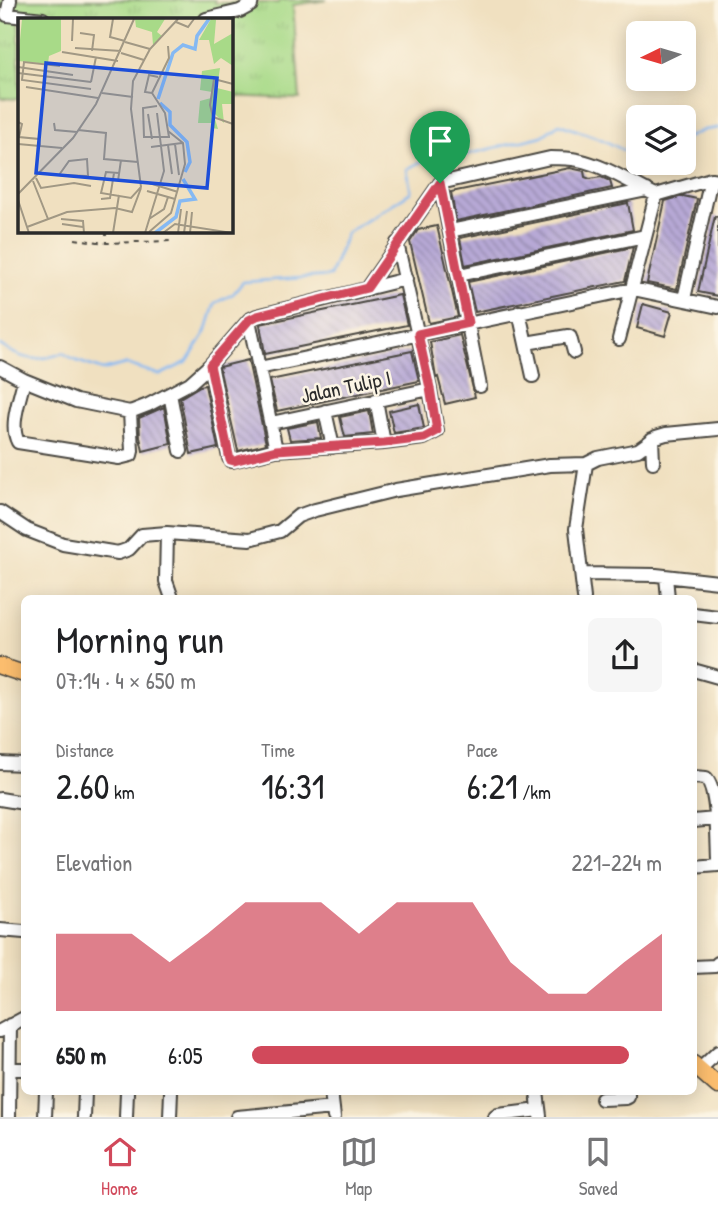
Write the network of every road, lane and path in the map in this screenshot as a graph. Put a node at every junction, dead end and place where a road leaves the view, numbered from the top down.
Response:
1 (10, 0) edge
2 (251, 0) edge
3 (34, 18) edge
4 (210, 18) edge
5 (715, 179) edge
6 (440, 183) junction
7 (651, 192) junction
8 (450, 231) junction
9 (106, 233) edge
10 (645, 236) junction
11 (75, 239) dead end
12 (171, 241) dead end
13 (106, 243) junction
14 (397, 243) junction
15 (459, 275) junction
16 (407, 279) junction
17 (367, 288) junction
18 (632, 289) junction
19 (684, 299) junction
20 (718, 307) edge
21 (519, 312) junction
22 (249, 320) junction
23 (468, 323) junction
24 (418, 334) junction
25 (619, 339) dead end
26 (526, 343) junction
27 (574, 352) dead end
28 (210, 365) junction
29 (0, 367) edge
30 (258, 368) junction
31 (533, 376) dead end
32 (24, 380) junction
33 (480, 386) dead end
34 (430, 388) junction
35 (170, 394) junction
36 (376, 400) junction
37 (325, 411) junction
38 (130, 412) junction
39 (271, 423) junction
40 (718, 429) edge
41 (652, 439) junction
42 (384, 443) junction
43 (333, 447) junction
44 (276, 450) junction
45 (180, 451) dead end
46 (653, 462) dead end
47 (586, 464) junction
48 (0, 512) edge
49 (167, 533) junction
50 (582, 574) junction
51 (666, 577) junction
52 (718, 582) edge
53 (171, 595) edge
54 (584, 595) edge
55 (668, 595) edge
56 (697, 614) edge
57 (718, 617) edge
58 (0, 666) edge
59 (697, 671) edge
60 (21, 672) edge
61 (718, 677) edge
62 (0, 763) edge
63 (21, 764) edge
64 (697, 777) edge
65 (0, 799) edge
66 (21, 802) edge
67 (716, 819) edge
68 (697, 821) edge
69 (718, 859) edge
70 (718, 865) edge
71 (697, 867) edge
72 (0, 930) edge
73 (21, 932) edge
74 (718, 963) edge
75 (697, 967) edge
76 (21, 1020) edge
77 (5, 1028) edge
78 (718, 1052) edge
79 (697, 1065) edge
80 (697, 1067) edge
81 (10, 1069) junction
82 (21, 1069) edge
83 (718, 1086) edge
84 (46, 1095) edge
85 (85, 1095) edge
86 (127, 1095) edge
87 (171, 1095) edge
88 (537, 1095) edge
89 (628, 1095) edge
90 (602, 1099) dead end
91 (333, 1112) edge
92 (539, 1114) edge
93 (9, 1117) edge
94 (45, 1117) edge
95 (84, 1117) edge
96 (126, 1117) edge
97 (170, 1117) edge
98 (237, 1117) edge
99 (495, 1117) edge

1 - 3 street
2 - 4 street
5 - 7 street
5 - 19 street
6 - 7 street
6 - 8 street
6 - 14 street
7 - 8 street
7 - 10 street
8 - 15 street
9 - 13 path
10 - 15 street
10 - 18 street
11 - 13 path
12 - 13 path
14 - 16 street
14 - 17 street
15 - 23 street
16 - 17 street
16 - 24 street
17 - 22 street
18 - 19 street
18 - 21 street
18 - 25 street
19 - 20 street
21 - 23 street
21 - 26 street
22 - 28 street
22 - 30 street
23 - 24 street
23 - 33 street
24 - 30 street
24 - 34 street
26 - 27 street
26 - 31 street
28 - 35 street
28 - 44 street
29 - 32 street
30 - 39 street
32 - 38 street
32 - 38 street
34 - 36 street, Jalan Tulip I
34 - 42 street
35 - 38 street
35 - 45 street
36 - 37 street, Jalan Tulip I
36 - 42 street
37 - 39 street, Jalan Tulip I
37 - 43 street
39 - 44 street
40 - 41 street
41 - 46 street
41 - 47 street
42 - 43 street
43 - 44 street
47 - 49 street
47 - 50 street
48 - 49 street
49 - 53 street
50 - 51 street
50 - 54 street
51 - 52 street
51 - 55 street
56 - 57 street
58 - 60 main road
59 - 61 street
62 - 63 street
64 - 67 street
65 - 66 street
67 - 68 street
67 - 69 street
70 - 71 street
72 - 73 street
74 - 75 street
76 - 77 street
77 - 81 street
78 - 79 street
80 - 83 main road
81 - 82 street
81 - 93 street
84 - 94 street
85 - 95 street
86 - 96 street
87 - 97 street
88 - 92 street
89 - 90 street
91 - 98 street
92 - 99 street

